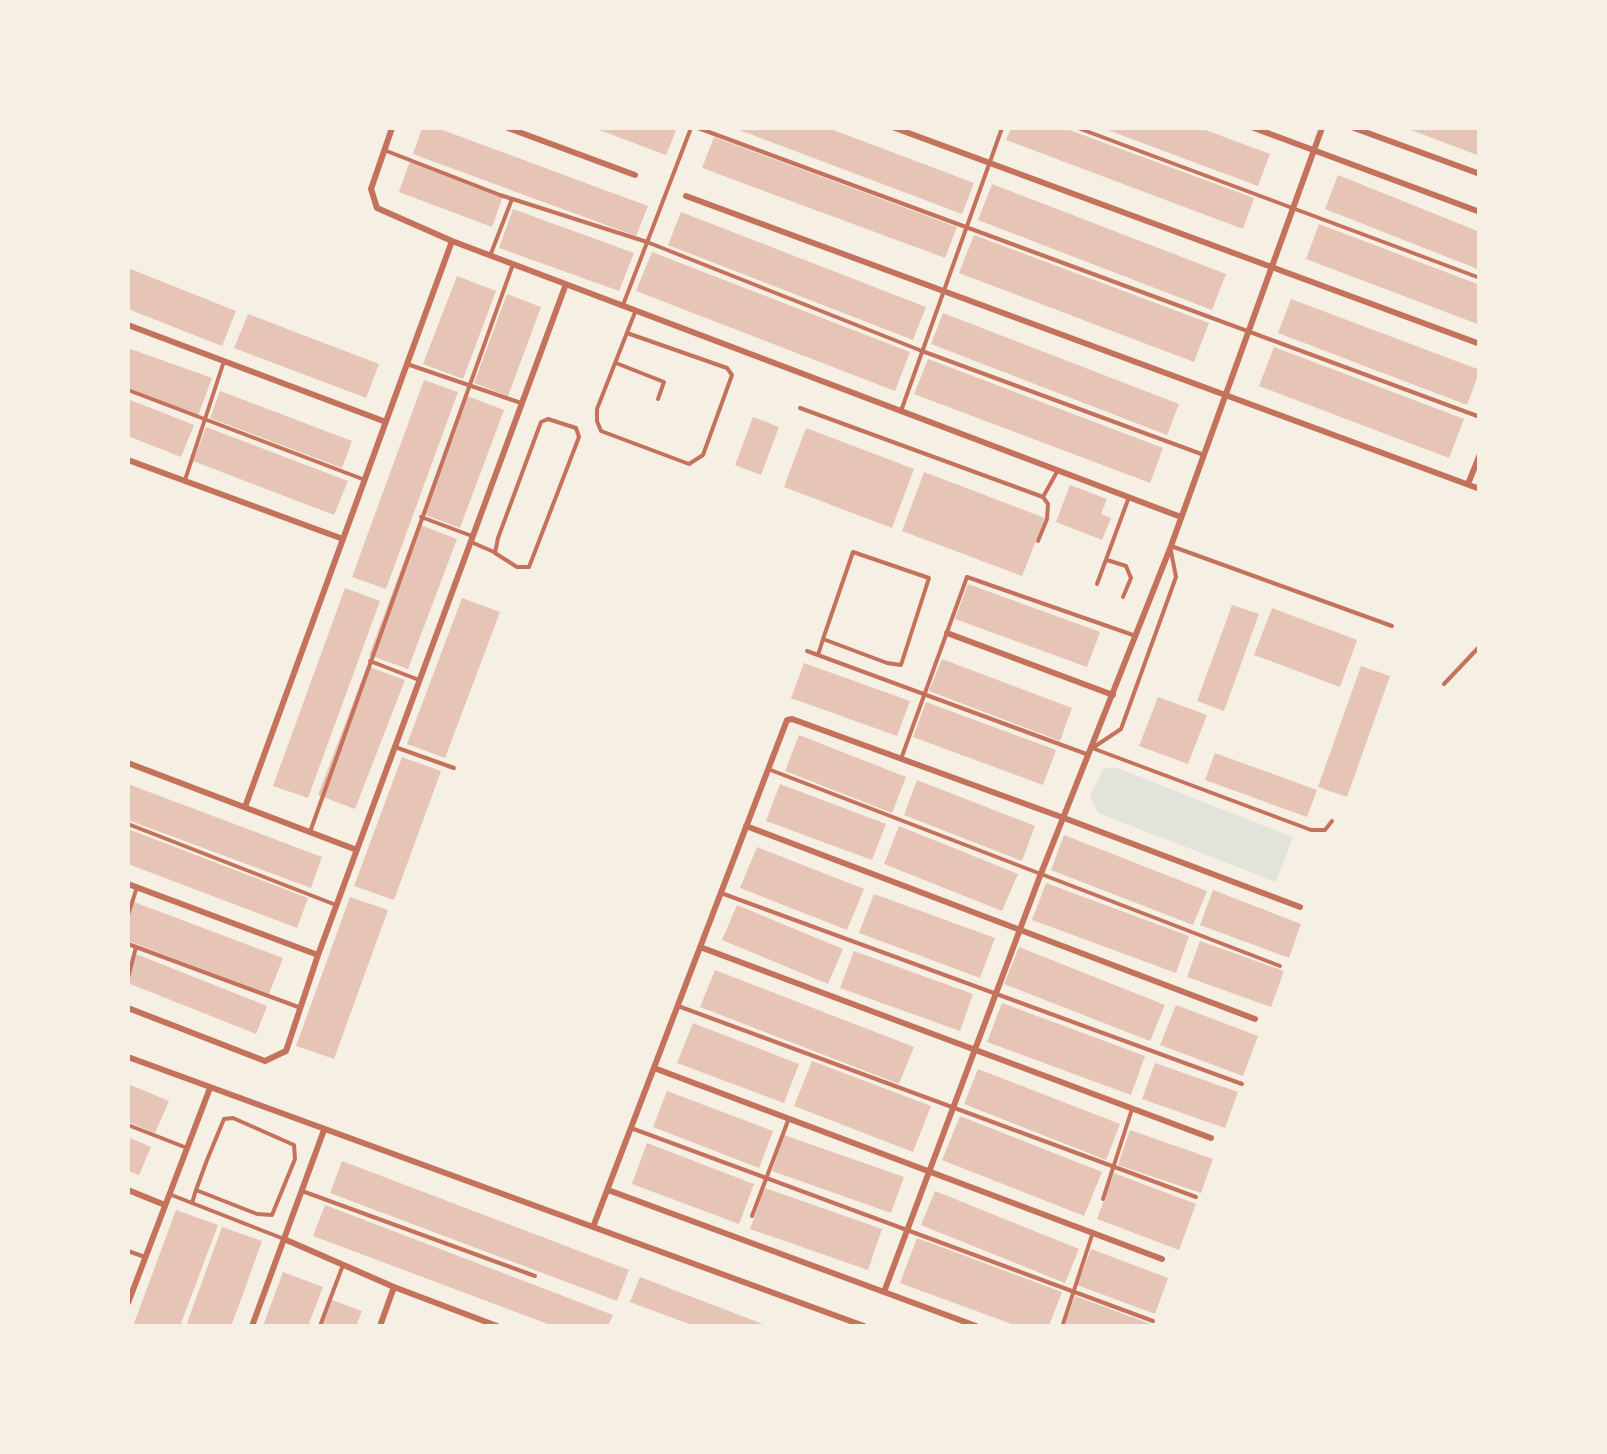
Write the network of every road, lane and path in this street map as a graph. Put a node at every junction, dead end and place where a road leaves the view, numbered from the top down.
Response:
1 (392, 128) edge
2 (508, 128) edge
3 (690, 128) edge
4 (698, 128) edge
5 (895, 128) edge
6 (1002, 128) edge
7 (1078, 128) edge
8 (1254, 128) edge
9 (1322, 128) edge
10 (1354, 128) edge
11 (384, 150) junction
12 (1315, 151) junction
13 (990, 162) junction
14 (1480, 174) edge
15 (635, 175) dead end
16 (686, 196) dead end
17 (512, 200) junction
18 (1294, 208) junction
19 (1480, 212) edge
20 (967, 226) junction
21 (452, 241) junction
22 (647, 242) junction
23 (490, 256) junction
24 (513, 264) junction
25 (1272, 266) junction
26 (1480, 278) edge
27 (566, 284) junction
28 (944, 290) junction
29 (622, 306) junction
30 (636, 310) junction
31 (128, 325) edge
32 (1249, 331) junction
33 (627, 334) junction
34 (1480, 344) edge
35 (922, 350) junction
36 (224, 361) junction
37 (616, 363) junction
38 (407, 364) junction
39 (467, 385) junction
40 (128, 390) edge
41 (1226, 395) junction
42 (658, 399) dead end
43 (522, 403) junction
44 (800, 408) dead end
45 (901, 411) junction
46 (1480, 417) edge
47 (204, 420) junction
48 (386, 422) junction
49 (1480, 454) edge
50 (1204, 455) junction
51 (128, 460) edge
52 (1058, 470) junction
53 (364, 480) junction
54 (184, 481) junction
55 (1468, 484) junction
56 (1480, 488) edge
57 (1042, 497) junction
58 (1128, 497) junction
59 (421, 517) junction
60 (1181, 517) junction
61 (343, 539) junction
62 (472, 539) junction
63 (1038, 541) dead end
64 (1170, 546) junction
65 (495, 553) junction
66 (1107, 560) junction
67 (1097, 584) dead end
68 (1123, 596) dead end
69 (1392, 626) dead end
70 (947, 633) junction
71 (1136, 636) junction
72 (823, 640) junction
73 (1480, 646) edge
74 (807, 651) dead end
75 (818, 654) junction
76 (370, 661) junction
77 (420, 680) junction
78 (1444, 684) dead end
79 (925, 694) junction
80 (1113, 695) junction
81 (395, 747) junction
82 (1091, 751) junction
83 (901, 758) junction
84 (128, 764) edge
85 (454, 768) dead end
86 (768, 769) junction
87 (245, 807) junction
88 (1064, 818) junction
89 (1332, 821) dead end
90 (128, 824) edge
91 (746, 826) junction
92 (310, 832) junction
93 (357, 850) junction
94 (1040, 876) junction
95 (128, 884) edge
96 (137, 887) junction
97 (721, 893) junction
98 (336, 905) junction
99 (1300, 907) dead end
100 (128, 915) edge
101 (1020, 930) junction
102 (128, 944) edge
103 (136, 947) junction
104 (700, 948) junction
105 (318, 955) junction
106 (1280, 966) dead end
107 (128, 978) edge
108 (996, 994) junction
109 (678, 1006) junction
110 (128, 1008) edge
111 (302, 1008) junction
112 (1255, 1020) dead end
113 (974, 1050) junction
114 (128, 1056) edge
115 (654, 1068) junction
116 (1242, 1084) dead end
117 (210, 1088) junction
118 (952, 1109) junction
119 (1132, 1109) junction
120 (789, 1118) junction
121 (128, 1126) edge
122 (632, 1128) junction
123 (324, 1130) junction
124 (1211, 1138) dead end
125 (187, 1148) junction
126 (1114, 1167) junction
127 (930, 1170) junction
128 (766, 1177) junction
129 (128, 1190) edge
130 (196, 1190) junction
131 (608, 1190) junction
132 (302, 1191) junction
133 (169, 1194) junction
134 (1196, 1197) dead end
135 (1103, 1199) dead end
136 (192, 1202) junction
137 (165, 1205) junction
138 (752, 1216) dead end
139 (593, 1227) junction
140 (908, 1228) junction
141 (1093, 1232) junction
142 (284, 1239) junction
143 (128, 1251) edge
144 (145, 1257) junction
145 (1162, 1259) dead end
146 (343, 1265) junction
147 (535, 1276) dead end
148 (394, 1287) junction
149 (1074, 1291) junction
150 (884, 1292) junction
151 (128, 1302) edge
152 (1153, 1321) dead end
153 (852, 1324) edge
154 (1063, 1324) edge
155 (252, 1326) edge
156 (320, 1326) edge
157 (380, 1326) edge
158 (497, 1326) edge
159 (864, 1326) edge
160 (976, 1326) edge

1 - 11 street
2 - 15 street
3 - 22 lane
4 - 20 lane
5 - 13 street
6 - 13 lane
7 - 18 lane
8 - 12 street
9 - 12 street
10 - 14 street
11 - 17 lane
11 - 21 street
12 - 18 street
12 - 19 street
13 - 20 lane
13 - 25 street
16 - 28 street
17 - 22 lane
17 - 23 lane
18 - 25 street
18 - 26 lane
20 - 28 lane
20 - 32 lane
21 - 23 street
21 - 38 street
22 - 29 lane
22 - 35 lane
23 - 24 street
24 - 27 street
24 - 39 lane
25 - 32 street
25 - 34 street
27 - 29 street
27 - 43 street
28 - 35 lane
28 - 41 street
29 - 30 street
30 - 33 lane
30 - 45 street
31 - 36 street
32 - 41 street
32 - 46 lane
33 - 37 lane
33 - 37 lane
35 - 45 lane
35 - 50 lane
36 - 47 lane
36 - 48 street
37 - 42 lane
38 - 39 lane
38 - 48 street
39 - 43 lane
39 - 59 lane
40 - 47 lane
41 - 50 street
41 - 55 street
43 - 62 street
44 - 57 lane
45 - 52 street
47 - 53 lane
47 - 54 lane
48 - 53 street
49 - 55 street
50 - 60 street
51 - 54 street
52 - 57 lane
52 - 58 street
53 - 61 street
54 - 61 street
55 - 56 street
57 - 63 lane
58 - 60 street
58 - 66 lane
59 - 62 lane
59 - 76 lane
60 - 64 street
61 - 87 street
62 - 65 lane
62 - 77 street
64 - 69 lane
64 - 71 street
64 - 82 lane
65 - 65 lane
66 - 67 lane
66 - 68 lane
70 - 71 lane
70 - 79 lane
70 - 80 street
71 - 80 street
72 - 72 lane
72 - 75 lane
73 - 78 lane
74 - 75 lane
75 - 79 lane
76 - 77 lane
76 - 92 lane
77 - 81 street
79 - 82 lane
79 - 83 lane
80 - 82 street
81 - 85 lane
81 - 93 street
82 - 88 street
82 - 89 lane
83 - 86 street
83 - 88 street
84 - 87 street
86 - 91 street
86 - 94 lane
87 - 92 street
88 - 94 street
88 - 99 street
90 - 98 lane
91 - 97 street
91 - 101 street
92 - 93 street
93 - 98 street
94 - 101 street
94 - 106 lane
95 - 96 street
96 - 100 lane
96 - 105 street
97 - 104 street
97 - 108 lane
98 - 105 street
101 - 108 street
101 - 112 street
102 - 103 lane
103 - 107 lane
103 - 111 lane
104 - 109 street
104 - 113 street
105 - 111 street
108 - 113 street
108 - 116 lane
109 - 115 street
109 - 118 lane
110 - 111 street
113 - 118 street
113 - 119 street
114 - 117 street
115 - 120 street
115 - 122 street
117 - 123 street
117 - 125 street
118 - 126 lane
118 - 127 street
119 - 124 street
119 - 126 lane
120 - 127 street
120 - 128 lane
121 - 125 lane
122 - 128 lane
122 - 131 street
123 - 132 street
123 - 139 street
125 - 133 street
126 - 134 lane
126 - 135 lane
127 - 140 street
127 - 141 street
128 - 138 lane
128 - 140 lane
129 - 137 street
130 - 130 lane
130 - 136 lane
131 - 139 street
131 - 150 street
132 - 142 street
132 - 147 lane
133 - 136 lane
133 - 137 street
136 - 142 lane
137 - 144 street
139 - 153 street
140 - 149 lane
140 - 150 street
141 - 145 street
141 - 149 lane
142 - 146 street
142 - 155 street
143 - 144 lane
144 - 151 street
146 - 148 street
146 - 156 lane
148 - 157 street
148 - 158 street
149 - 152 lane
149 - 154 lane
150 - 160 street
153 - 159 street

